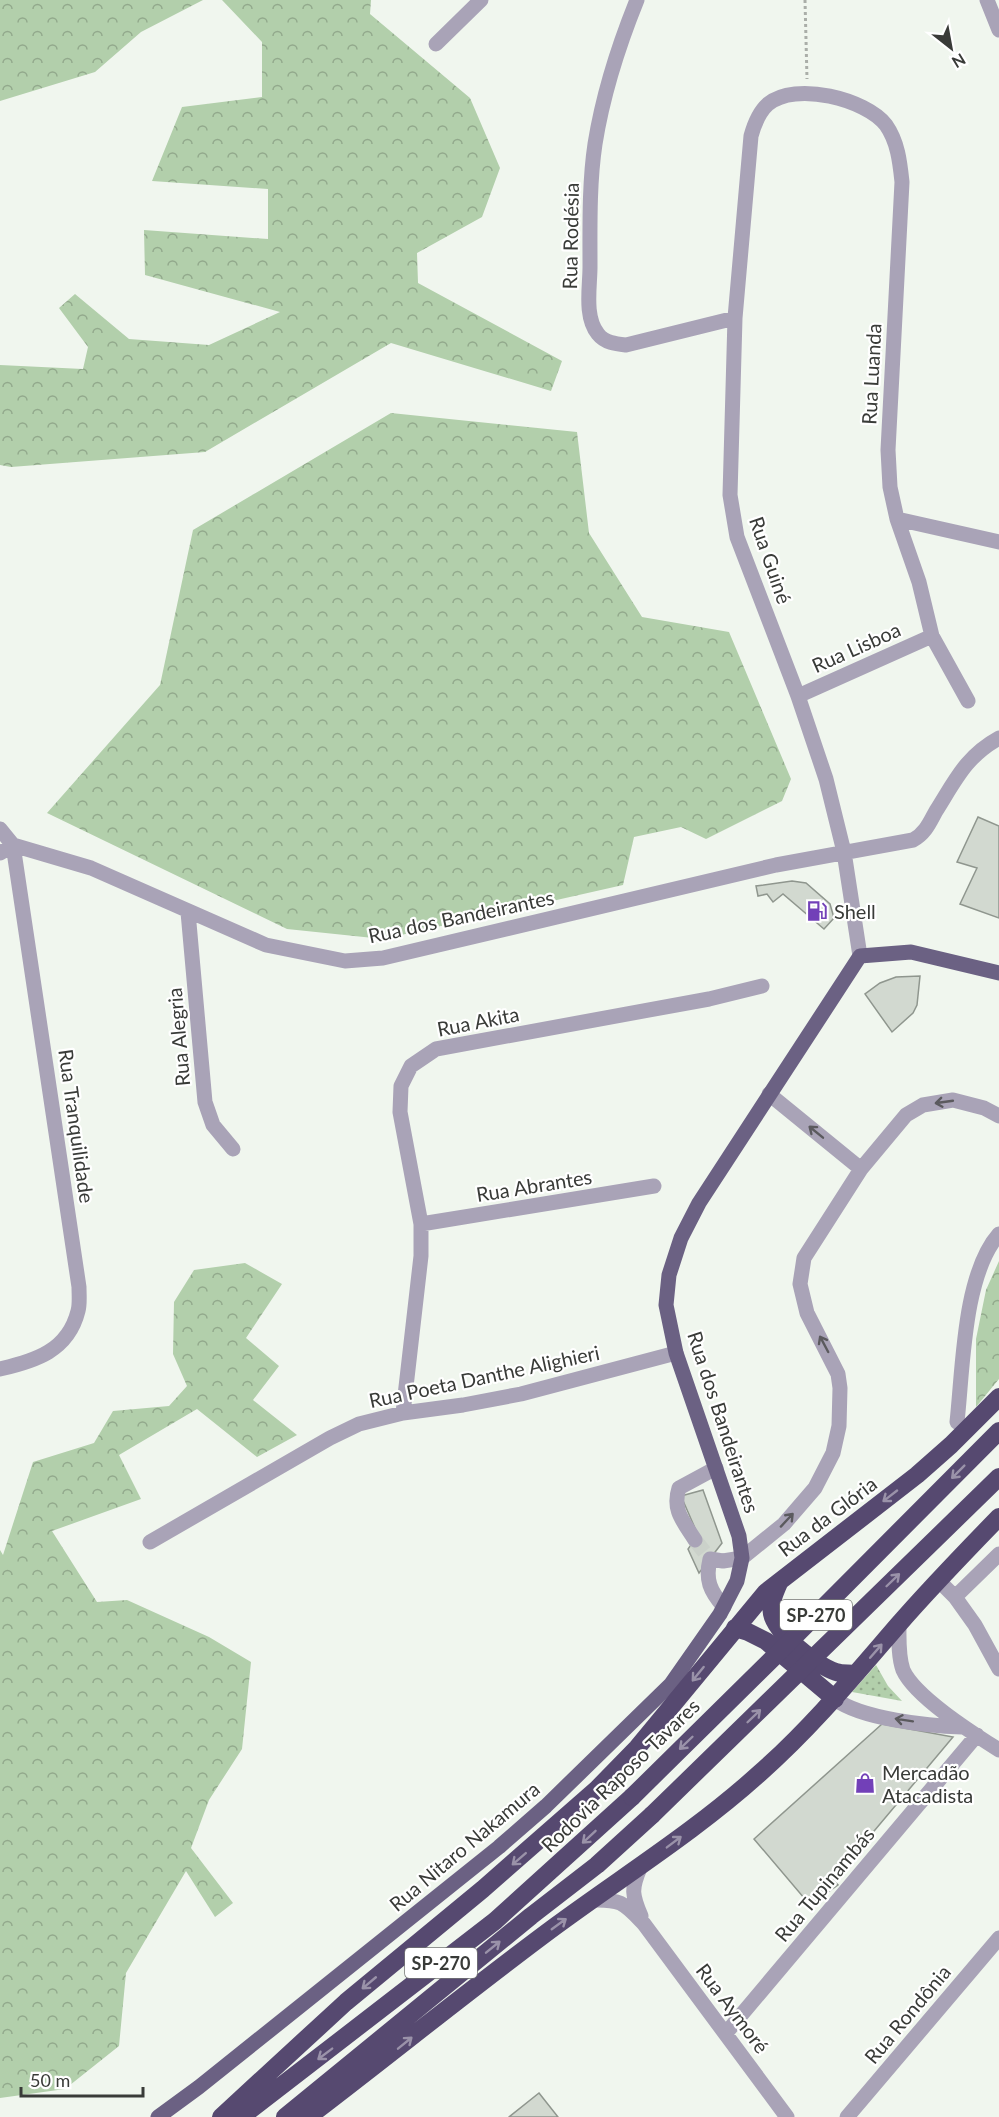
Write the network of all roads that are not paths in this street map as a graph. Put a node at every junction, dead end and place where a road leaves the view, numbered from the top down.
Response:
1 (481, 0) edge
2 (637, 0) edge
3 (987, 0) edge
4 (999, 30) edge
5 (436, 44) dead end
6 (807, 93) joint
7 (735, 318) junction
8 (897, 519) junction
9 (999, 542) edge
10 (932, 636) junction
11 (798, 696) junction
12 (968, 701) dead end
13 (999, 738) edge
14 (0, 830) edge
15 (7, 849) edge
16 (844, 852) junction
17 (188, 912) junction
18 (860, 956) junction
19 (999, 973) edge
20 (762, 986) dead end
21 (769, 1094) junction
22 (999, 1116) edge
23 (232, 1149) dead end
24 (861, 1169) junction
25 (654, 1186) dead end
26 (421, 1224) junction
27 (999, 1234) edge
28 (676, 1353) junction
29 (0, 1369) edge
30 (999, 1397) edge
31 (403, 1413) junction
32 (957, 1422) dead end
33 (999, 1431) edge
34 (716, 1468) junction
35 (999, 1476) edge
36 (998, 1519) edge
37 (695, 1540) tunnel mouth
38 (150, 1542) dead end
39 (999, 1554) edge
40 (742, 1558) junction
41 (782, 1578) junction
42 (939, 1581) junction
43 (955, 1597) junction
44 (724, 1606) junction
45 (899, 1624) junction
46 (735, 1628) junction
47 (999, 1669) edge
48 (855, 1674) junction
49 (808, 1678) junction
50 (835, 1699) junction
51 (813, 1722) junction
52 (962, 1727) junction
53 (977, 1735) junction
54 (999, 1749) edge
55 (640, 1868) junction
56 (591, 1900) junction
57 (644, 1924) junction
58 (999, 1938) edge
59 (726, 2033) junction
60 (158, 2117) edge
61 (221, 2117) edge
62 (241, 2117) edge
63 (285, 2117) edge
64 (309, 2117) edge
65 (787, 2117) edge
66 (847, 2117) edge

1 - 5 street
2 - 7 street, Rua Rodésia
3 - 4 street
6 - 7 street, Rua Guiné
6 - 8 street, Rua Luanda
7 - 11 street, Rua Guiné
8 - 9 street
8 - 10 street, Rua Luanda
10 - 11 street, Rua Lisboa
10 - 12 street, Rua Luanda
11 - 16 street, Rua Guiné
13 - 16 street, Rua dos Bandeirantes
14 - 15 street
15 - 17 street, Rua dos Bandeirantes
15 - 29 street, Rua Tranquilidade
16 - 17 street, Rua dos Bandeirantes
16 - 18 street, Rua Guiné
17 - 23 street, Rua Alegria
18 - 19 main road
18 - 21 main road, Rua dos Bandeirantes
20 - 26 street, Rua Akita
24 -> 21 street
21 - 28 main road, Rua dos Bandeirantes
22 -> 24 street
40 -> 24 street
25 - 26 street, Rua Abrantes
26 - 31 street, Rua Akita
27 - 32 street
28 - 31 street, Rua Poeta Danthe Alighieri
28 - 34 main road, Rua dos Bandeirantes
30 -> 41 highway, Rua da Glória
31 - 38 street, Rua Poeta Danthe Alighieri
33 -> 62 highway, Rodovia Raposo Tavares / SP-270, bridge
34 - 37 street
34 - 40 main road, Rua dos Bandeirantes
63 -> 35 highway, SP-270, bridge
36 - 42 highway
39 - 43 street
40 - 44 main road, Rua Nitaro Nakamura
40 - 44 street
41 - 46 highway, Rua da Glória
41 - 48 highway
42 - 43 street
42 - 45 highway
43 - 47 street
44 - 60 main road, Rua Nitaro Nakamura
48 -> 45 highway
45 - 52 street
46 - 49 highway
46 -> 61 highway, Rua da Glória
48 - 50 highway
49 - 50 highway
49 - 51 highway
50 - 51 highway
52 -> 50 street
55 -> 51 highway
52 - 53 street
53 - 54 street
53 - 59 street, Rua Tupinambás
55 - 56 highway
55 - 57 street
56 - 57 street
64 -> 56 highway
57 - 59 street, Rua Aymoré
58 - 66 street, Rua Rondônia
59 - 65 street, Rua Aymoré

